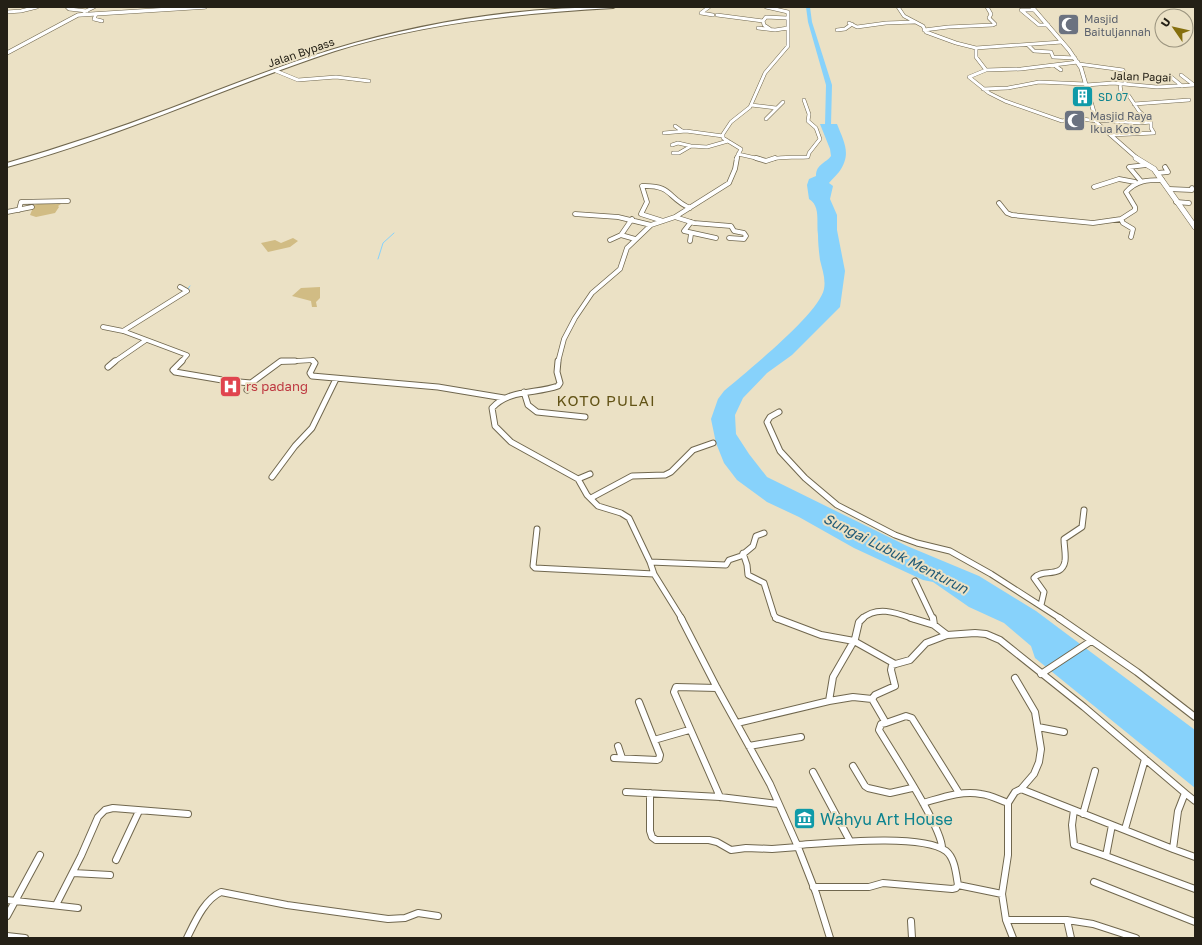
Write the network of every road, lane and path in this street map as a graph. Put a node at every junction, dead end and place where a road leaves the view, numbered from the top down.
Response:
1 (38, 7) edge
2 (67, 7) edge
3 (94, 7) edge
4 (205, 7) edge
5 (575, 7) edge
6 (613, 7) edge
7 (709, 7) edge
8 (766, 7) edge
9 (898, 7) edge
10 (988, 7) edge
11 (1033, 8) edge
12 (773, 10) junction
13 (87, 11) junction
14 (7, 12) edge
15 (96, 14) junction
16 (78, 15) junction
17 (776, 17) junction
18 (787, 18) junction
19 (102, 20) dead end
20 (763, 21) junction
21 (916, 22) junction
22 (1048, 25) junction
23 (923, 26) junction
24 (945, 27) junction
25 (758, 28) dead end
26 (788, 28) junction
27 (770, 29) junction
28 (837, 30) dead end
29 (924, 30) junction
30 (1062, 42) junction
31 (1028, 45) junction
32 (976, 48) junction
33 (7, 53) edge
34 (1077, 61) junction
35 (1054, 65) junction
36 (986, 70) junction
37 (1061, 70) dead end
38 (276, 71) junction
39 (1181, 75) dead end
40 (1170, 76) dead end
41 (245, 81) junction
42 (369, 81) dead end
43 (1067, 83) junction
44 (1086, 84) junction
45 (1120, 84) junction
46 (1125, 84) junction
47 (1194, 85) edge
48 (1182, 86) junction
49 (1069, 87) dead end
50 (983, 89) junction
51 (804, 100) dead end
52 (1189, 100) dead end
53 (783, 102) dead end
54 (1134, 104) junction
55 (751, 105) junction
56 (776, 108) junction
57 (766, 119) dead end
58 (1095, 121) junction
59 (1150, 122) junction
60 (675, 126) dead end
61 (682, 131) junction
62 (664, 133) dead end
63 (1111, 135) junction
64 (723, 136) junction
65 (728, 142) junction
66 (672, 145) dead end
67 (691, 146) junction
68 (673, 153) dead end
69 (738, 154) junction
70 (7, 164) edge
71 (1146, 165) junction
72 (1165, 167) dead end
73 (1157, 173) junction
74 (1140, 180) junction
75 (1162, 180) junction
76 (1135, 182) junction
77 (1094, 187) dead end
78 (1192, 188) dead end
79 (1169, 189) junction
80 (68, 201) dead end
81 (1176, 202) junction
82 (999, 203) dead end
83 (1189, 203) dead end
84 (32, 207) dead end
85 (690, 208) junction
86 (19, 210) junction
87 (7, 212) edge
88 (576, 214) dead end
89 (675, 217) junction
90 (1121, 218) junction
91 (632, 220) junction
92 (663, 221) junction
93 (691, 222) junction
94 (651, 225) junction
95 (1195, 227) edge
96 (692, 234) junction
97 (620, 235) junction
98 (1132, 237) dead end
99 (716, 238) dead end
100 (729, 238) dead end
101 (635, 239) junction
102 (610, 240) dead end
103 (690, 241) dead end
104 (180, 287) dead end
105 (103, 327) dead end
106 (124, 331) junction
107 (146, 340) junction
108 (108, 367) dead end
109 (336, 378) junction
110 (251, 383) junction
111 (247, 390) dead end
112 (524, 392) junction
113 (505, 398) junction
114 (779, 412) dead end
115 (585, 417) dead end
116 (713, 443) dead end
117 (590, 474) dead end
118 (272, 478) dead end
119 (578, 479) junction
120 (591, 498) junction
121 (1084, 510) dead end
122 (537, 529) dead end
123 (764, 533) dead end
124 (743, 553) junction
125 (650, 562) junction
126 (654, 574) junction
127 (915, 581) dead end
128 (1041, 606) junction
129 (934, 625) junction
130 (947, 635) junction
131 (854, 642) junction
132 (1090, 642) junction
133 (896, 664) junction
134 (1043, 673) junction
135 (1015, 678) dead end
136 (717, 688) junction
137 (872, 698) junction
138 (829, 701) junction
139 (639, 702) dead end
140 (1195, 717) edge
141 (886, 722) junction
142 (737, 723) junction
143 (1038, 727) junction
144 (689, 730) junction
145 (1064, 732) dead end
146 (801, 737) dead end
147 (654, 740) junction
148 (618, 746) dead end
149 (749, 746) junction
150 (614, 758) dead end
151 (622, 758) junction
152 (1145, 759) junction
153 (853, 766) dead end
154 (1095, 771) dead end
155 (813, 772) dead end
156 (912, 788) junction
157 (1021, 789) junction
158 (626, 792) dead end
159 (650, 793) junction
160 (959, 793) junction
161 (1185, 793) junction
162 (720, 797) junction
163 (1195, 801) edge
164 (923, 803) junction
165 (1008, 803) junction
166 (778, 804) junction
167 (1074, 810) junction
168 (139, 811) junction
169 (188, 814) dead end
170 (1083, 814) junction
171 (1112, 825) junction
172 (1125, 829) junction
173 (850, 841) junction
174 (798, 846) junction
175 (942, 848) junction
176 (1173, 849) junction
177 (40, 855) dead end
178 (1106, 856) junction
179 (1195, 857) edge
180 (116, 860) dead end
181 (73, 873) junction
182 (110, 875) dead end
183 (1094, 882) dead end
184 (958, 885) junction
185 (813, 887) junction
186 (1195, 889) edge
187 (1002, 894) junction
188 (7, 900) edge
189 (16, 901) junction
190 (56, 905) junction
191 (78, 908) dead end
192 (7, 916) edge
193 (438, 916) dead end
194 (1006, 920) junction
195 (1066, 920) junction
196 (911, 921) dead end
197 (1195, 922) edge
198 (7, 936) edge
199 (25, 938) edge
200 (187, 938) edge
201 (830, 938) edge
202 (912, 938) edge
203 (1013, 938) edge
204 (1071, 938) edge
205 (1136, 938) edge

1 - 14 street
2 - 13 street
3 - 13 street
4 - 15 street
5 - 41 highway, Jalan Bypass
6 - 38 highway, Jalan Bypass
7 - 20 street
8 - 12 street
9 - 21 street
10 - 24 street
11 - 22 street
11 - 22 street
12 - 17 street
12 - 18 street
13 - 16 street
15 - 16 street
15 - 19 street
16 - 33 street
17 - 18 street
17 - 20 street
18 - 26 street
20 - 27 street
21 - 23 street
21 - 28 street
22 - 30 street
23 - 24 street
23 - 29 street
24 - 29 street
25 - 27 street
26 - 27 street
26 - 55 street
29 - 32 street
30 - 31 street
30 - 34 street
31 - 32 street
31 - 34 street
32 - 36 street
34 - 35 street
34 - 44 street
34 - 46 street
35 - 36 street
35 - 37 street
36 - 50 street
38 - 41 highway, Jalan Bypass
38 - 42 street
39 - 47 street
40 - 48 street
41 - 70 highway, Jalan Bypass
43 - 44 street, Jalan Pagai
43 - 49 street
43 - 50 street, Jalan Pagai
44 - 45 street, Jalan Pagai
44 - 58 street
45 - 46 street, Jalan Pagai
45 - 54 street
46 - 48 street, Jalan Pagai
47 - 48 street, Jalan Pagai
50 - 58 street
51 - 69 street
52 - 54 street
53 - 56 street
54 - 59 street
55 - 56 street
55 - 64 street
56 - 57 street
58 - 59 street
58 - 63 street
59 - 63 street
60 - 61 street
61 - 62 street
61 - 64 street
63 - 71 street
64 - 65 street
65 - 67 street
65 - 69 street
66 - 67 street
67 - 68 street
69 - 85 street
71 - 73 street
71 - 74 street
72 - 73 street
73 - 75 street
74 - 75 street
74 - 76 street
75 - 79 street
76 - 77 street
76 - 90 street
78 - 79 street
79 - 81 street
80 - 86 street
81 - 83 street
81 - 95 street
82 - 90 street
84 - 86 street
85 - 89 street
85 - 92 street
86 - 87 street
88 - 91 street
89 - 92 street
89 - 93 street
90 - 98 street
91 - 94 street
91 - 97 street
92 - 94 street
93 - 96 street
93 - 100 street
94 - 101 street
96 - 99 street
96 - 103 street
97 - 101 street
97 - 102 street
101 - 112 street
104 - 106 street
105 - 106 street
106 - 107 street
107 - 108 street
107 - 110 street
109 - 110 street
109 - 113 street
109 - 118 street
110 - 111 street
112 - 113 street
112 - 115 street
113 - 119 street
114 - 128 street
116 - 120 street
117 - 119 street
119 - 120 street
120 - 125 street
121 - 128 street
122 - 126 street
123 - 124 street
124 - 125 street
124 - 131 street
125 - 126 street
126 - 136 street
127 - 129 street
128 - 132 street
129 - 130 street
129 - 131 street
130 - 133 street
130 - 134 street
131 - 133 street
131 - 138 street
132 - 134 street
132 - 140 street
133 - 137 street
134 - 152 street
135 - 143 street
136 - 142 street
136 - 144 street
137 - 138 street
137 - 141 street
138 - 142 street
139 - 147 street
141 - 156 street
141 - 160 street
142 - 149 street
143 - 145 street
143 - 157 street
144 - 147 street
144 - 162 street
146 - 149 street
147 - 151 street
148 - 151 street
149 - 166 street
150 - 151 street
152 - 161 street
152 - 172 street
153 - 156 street
154 - 170 street
155 - 173 street
156 - 164 street
157 - 165 street
157 - 167 street
158 - 159 street
159 - 162 street
159 - 174 street
160 - 164 street
160 - 165 street
161 - 163 street
161 - 176 street
162 - 166 street
164 - 175 street
165 - 187 street
166 - 174 street
167 - 170 street
167 - 178 street
168 - 169 street
168 - 180 street
168 - 181 street
170 - 171 street
171 - 172 street
171 - 178 street
172 - 176 street
173 - 174 street
173 - 175 street
174 - 185 street
175 - 184 street
176 - 179 street
177 - 189 street
178 - 186 street
181 - 182 street
181 - 190 street
183 - 197 street
184 - 185 street
184 - 187 street
185 - 201 street
187 - 194 street
188 - 189 street
189 - 190 street
189 - 192 street
190 - 191 street
193 - 200 street
194 - 195 street
194 - 203 street
195 - 204 street
195 - 205 street
196 - 202 street
198 - 199 street

